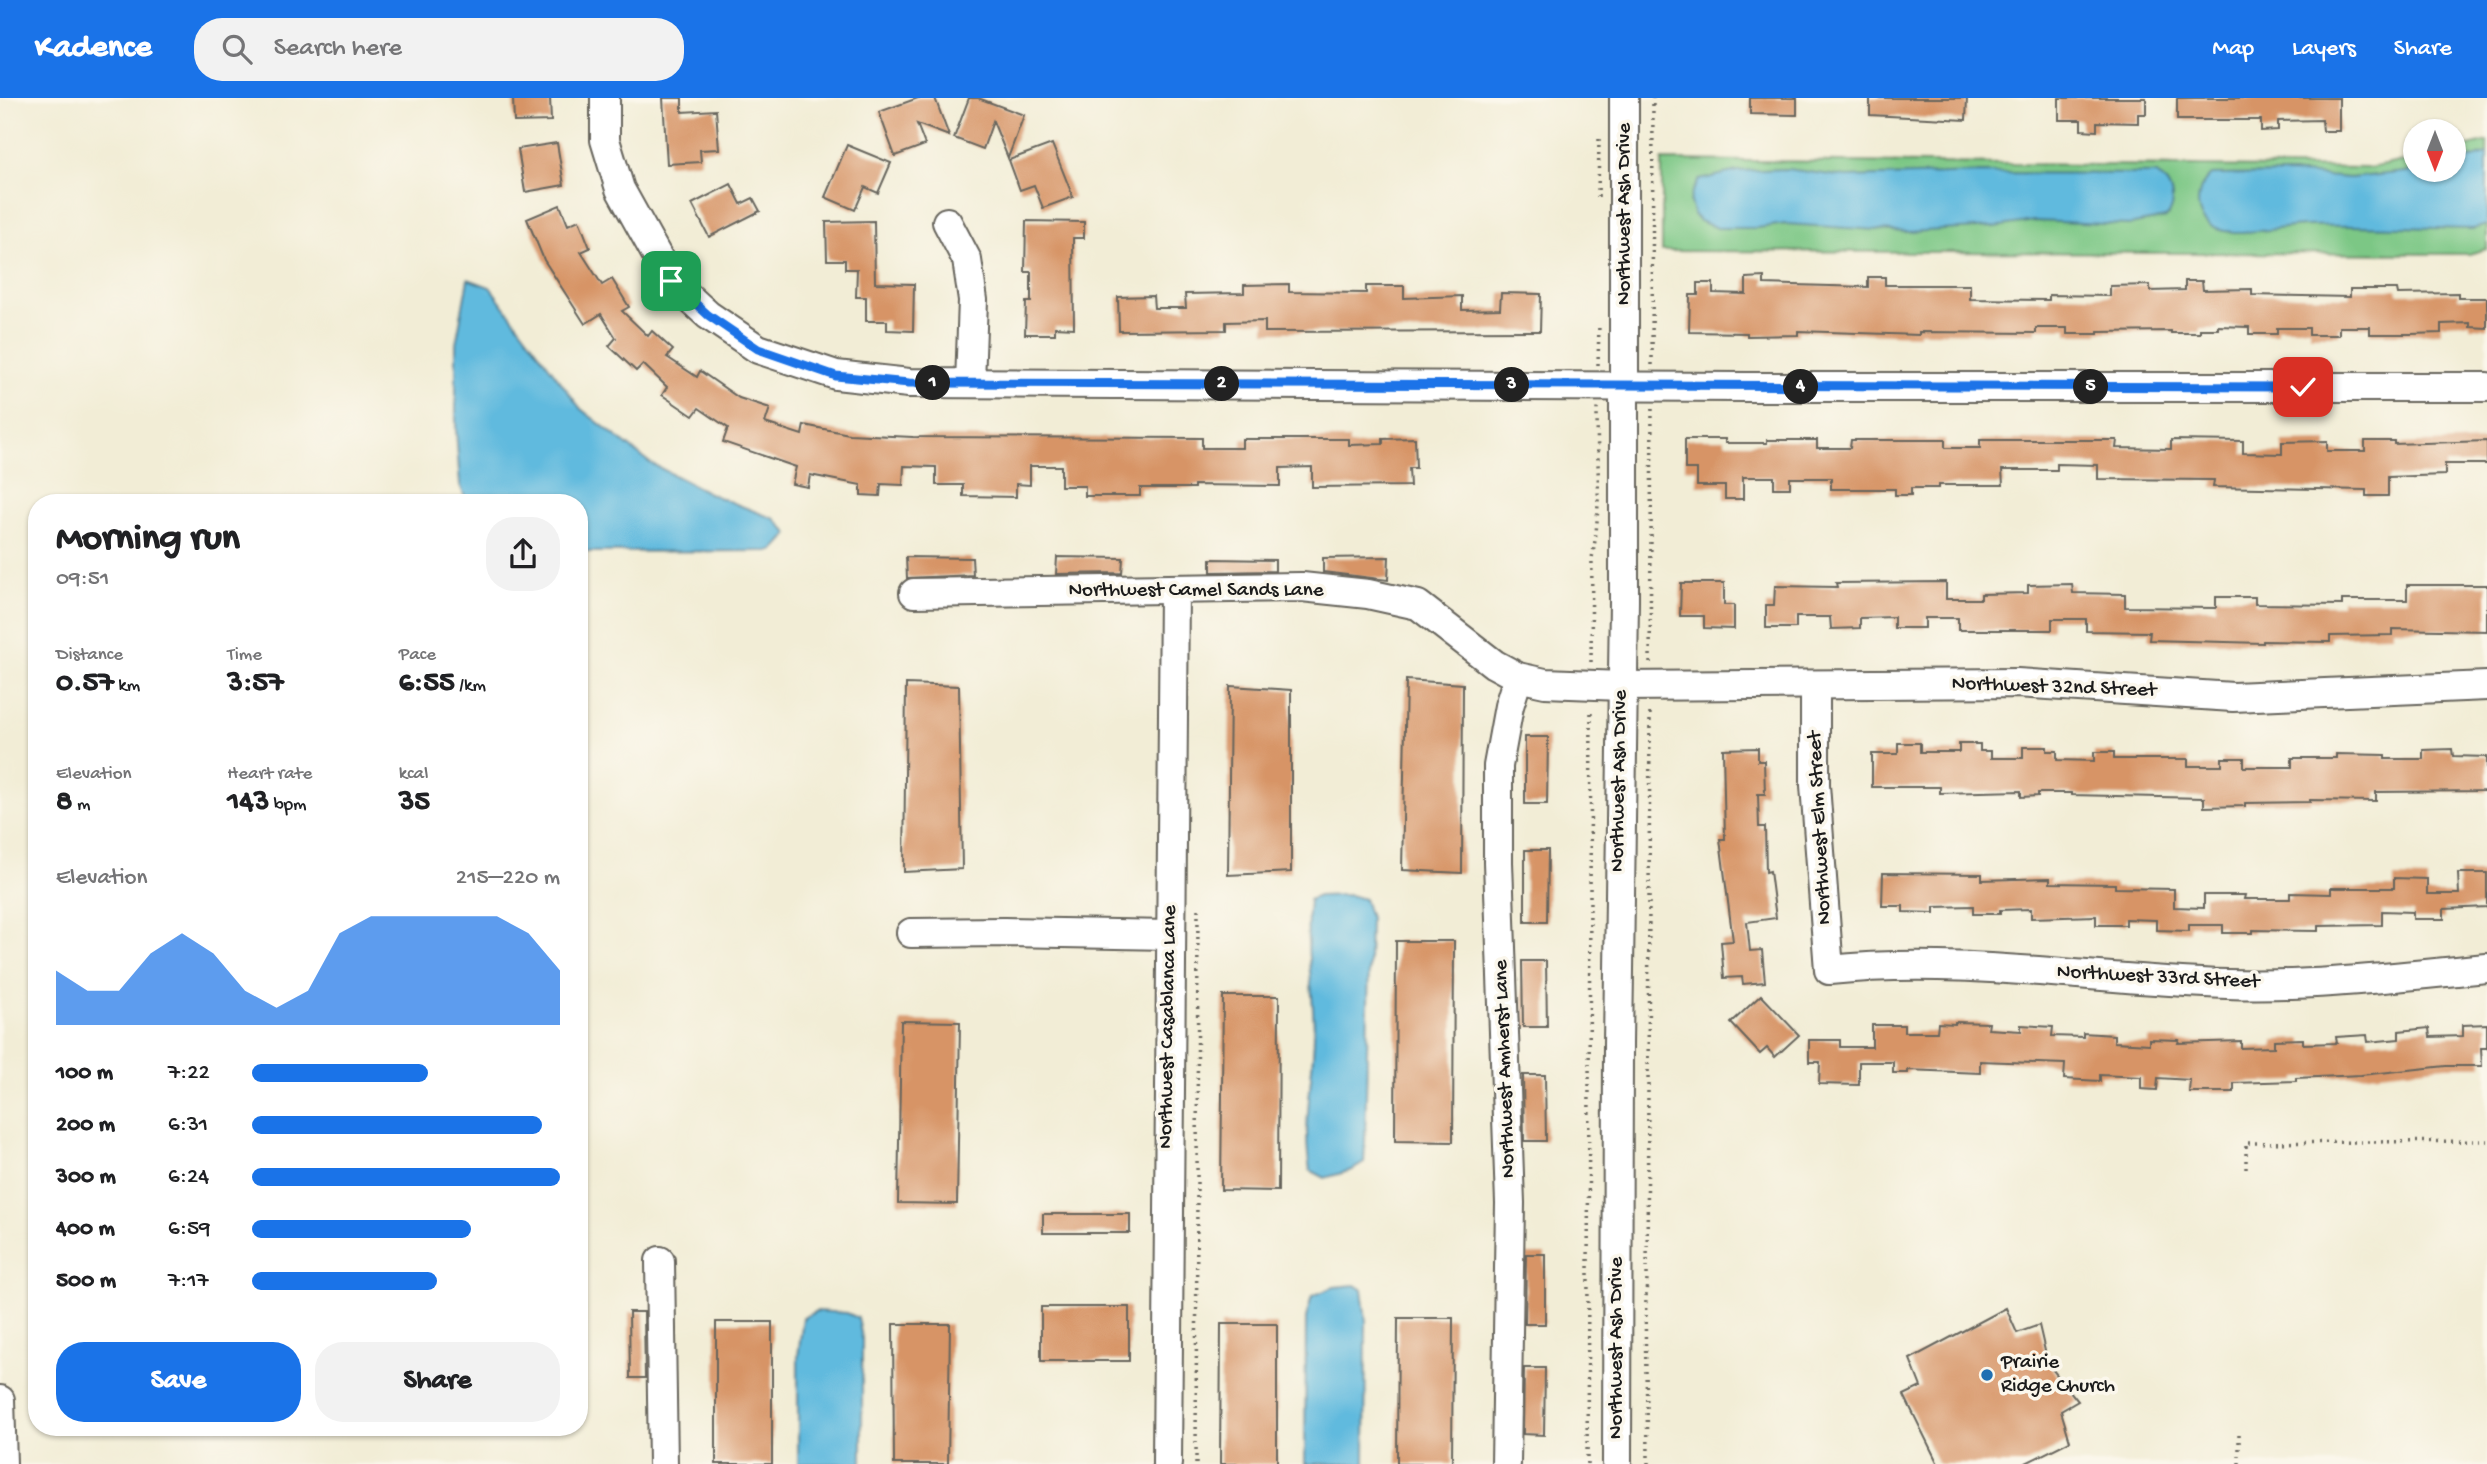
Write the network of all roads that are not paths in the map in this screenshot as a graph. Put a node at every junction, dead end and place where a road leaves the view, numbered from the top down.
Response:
1 (605, 98) edge
2 (1624, 98) edge
3 (947, 222) dead end
4 (970, 383) junction
5 (1611, 385) junction
6 (2487, 387) edge
7 (1174, 589) junction
8 (914, 593) dead end
9 (1518, 677) junction
10 (1815, 685) junction
11 (1621, 686) junction
12 (2487, 686) edge
13 (911, 933) dead end
14 (1170, 935) junction
15 (2487, 968) edge
16 (1829, 970) joint
17 (660, 1261) dead end
18 (0, 1400) edge
19 (2, 1464) edge
20 (663, 1464) edge
21 (1167, 1464) edge
22 (1507, 1464) edge
23 (1617, 1464) edge

1 - 4 street
2 - 5 street, Northwest Ash Drive
3 - 4 street
4 - 5 street
5 - 6 street
5 - 11 street, Northwest Ash Drive
7 - 8 street, Northwest Camel Sands Lane
7 - 9 street, Northwest Camel Sands Lane
7 - 14 street, Northwest Casablanca Lane
9 - 11 street, Northwest Camel Sands Lane
9 - 22 street, Northwest Amherst Lane
10 - 11 street, Northwest 32nd Street
10 - 12 street, Northwest 32nd Street
10 - 16 street, Northwest Elm Street
11 - 23 street, Northwest Ash Drive
13 - 14 street
14 - 21 street, Northwest Casablanca Lane
15 - 16 street, Northwest 33rd Street
17 - 20 street
18 - 19 street

